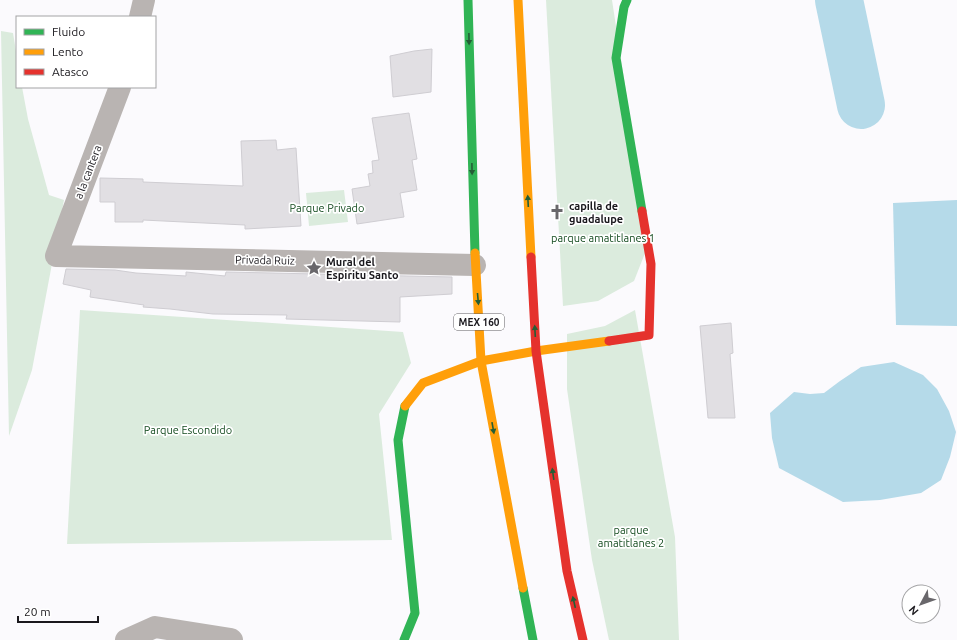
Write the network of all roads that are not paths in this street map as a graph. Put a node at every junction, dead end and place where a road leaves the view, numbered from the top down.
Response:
1 (144, 0) edge
2 (468, 0) edge
3 (518, 0) edge
4 (627, 0) edge
5 (140, 16) edge
6 (120, 88) edge
7 (56, 256) joint
8 (475, 265) junction
9 (536, 351) junction
10 (481, 361) junction
11 (126, 640) edge
12 (232, 640) edge
13 (404, 640) edge
14 (533, 640) edge
15 (583, 640) edge

1 - 5 street
2 -> 8 main road, MEX 160
9 -> 3 main road
4 - 9 main road
6 - 7 street, a la cantera
7 - 8 street, Privada Ruiz
8 -> 10 main road, MEX 160
9 - 10 main road
15 -> 9 main road
10 - 13 main road
10 -> 14 main road, MEX 160
11 - 12 street

